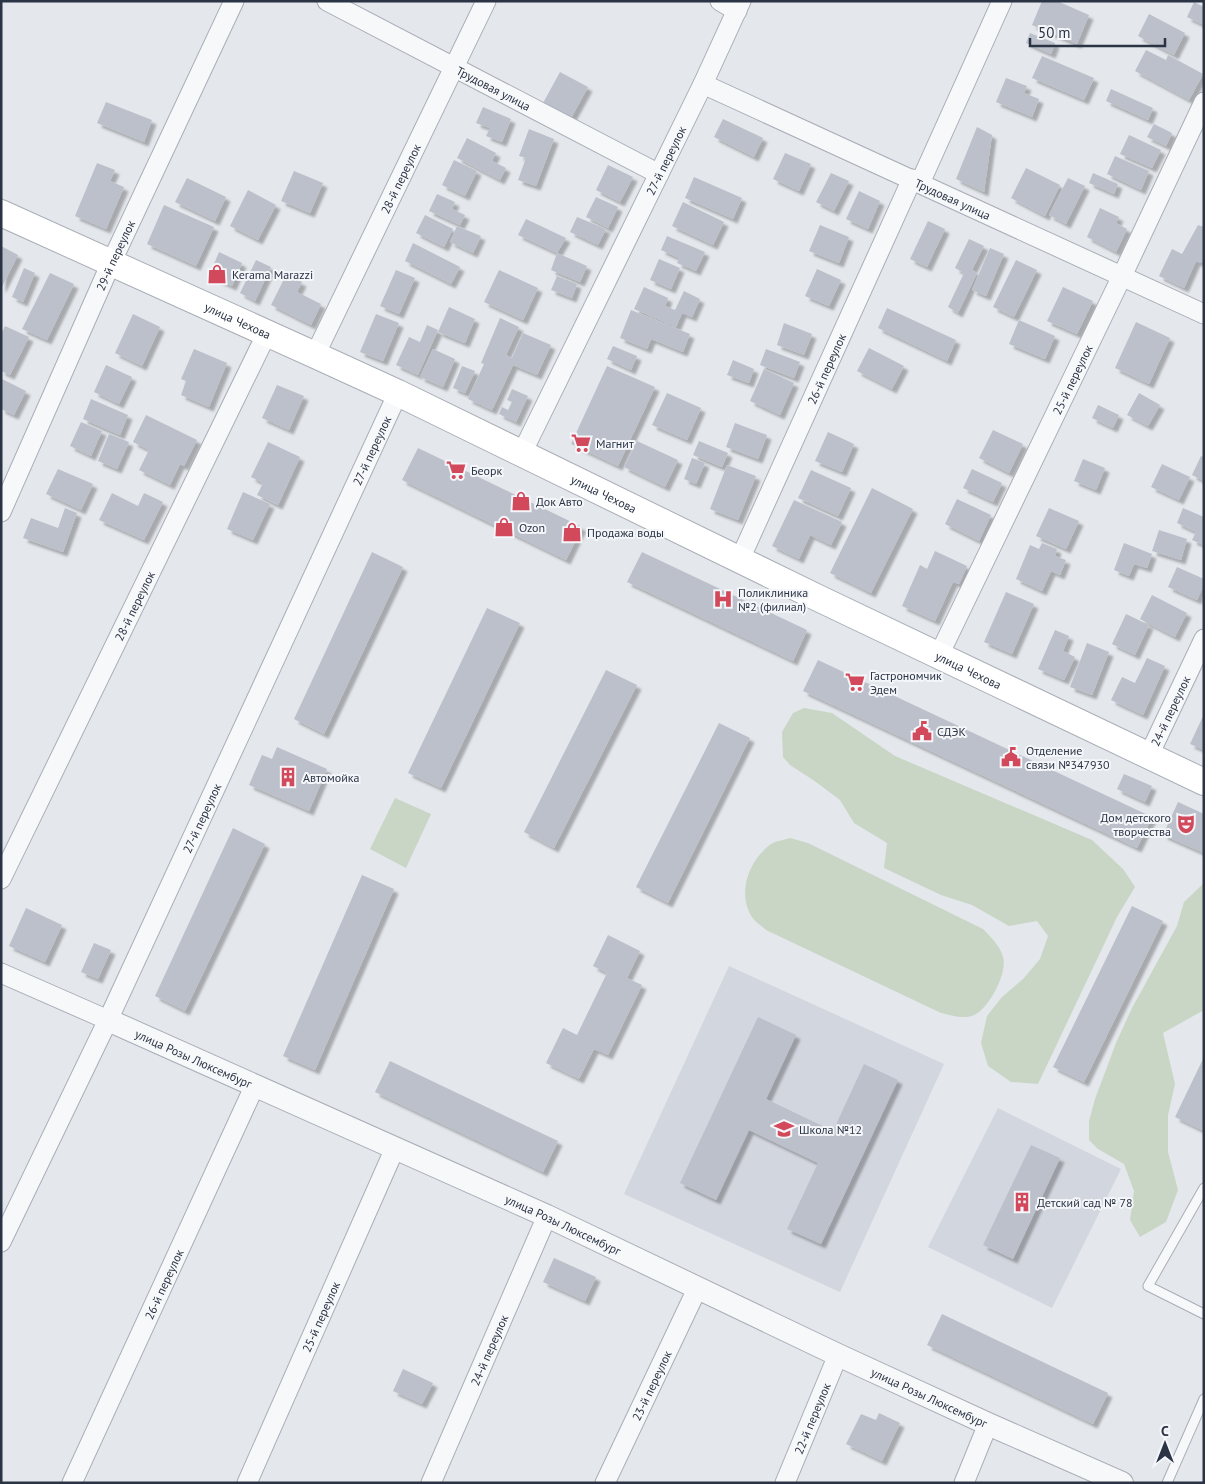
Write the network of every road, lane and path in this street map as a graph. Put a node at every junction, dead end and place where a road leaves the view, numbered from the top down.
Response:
1 (234, 1) edge
2 (327, 1) edge
3 (486, 1) edge
4 (720, 1) edge
5 (1002, 1) edge
6 (739, 6) edge
7 (454, 68) junction
8 (703, 84) junction
9 (1204, 102) edge
10 (659, 174) junction
11 (916, 181) junction
12 (1, 213) edge
13 (111, 263) junction
14 (1122, 276) junction
15 (1204, 314) edge
16 (267, 333) junction
17 (315, 354) junction
18 (398, 394) junction
19 (522, 453) junction
20 (1, 512) edge
21 (740, 559) junction
22 (1204, 639) edge
23 (939, 655) junction
24 (1149, 756) junction
25 (1204, 782) edge
26 (1, 879) edge
27 (1, 973) edge
28 (108, 1020) junction
29 (255, 1085) junction
30 (395, 1148) junction
31 (1204, 1188) edge
32 (547, 1216) junction
33 (1, 1242) edge
34 (697, 1289) junction
35 (1204, 1314) edge
36 (838, 1355) junction
37 (1204, 1398) edge
38 (988, 1424) junction
39 (72, 1483) edge
40 (247, 1483) edge
41 (431, 1483) edge
42 (605, 1483) edge
43 (785, 1483) edge
44 (964, 1483) edge
45 (1122, 1483) edge
46 (1167, 1483) edge

1 - 13 street, 29-й переулок
2 - 7 street, Трудовая улица
3 - 7 street, 28-й переулок
4 - 6 street
5 - 11 street, 26-й переулок
6 - 8 street, 27-й переулок
7 - 10 street, Трудовая улица
7 - 17 street, 28-й переулок
8 - 10 street, 27-й переулок
8 - 11 street, Трудовая улица
9 - 14 street, 25-й переулок
10 - 19 street, 27-й переулок
11 - 14 street, Трудовая улица
11 - 21 street, 26-й переулок
12 - 13 main road, улица Чехова
13 - 16 main road, улица Чехова
13 - 20 street, 29-й переулок
14 - 15 street, Трудовая улица
14 - 23 street, 25-й переулок
16 - 17 main road, улица Чехова
16 - 26 street, 28-й переулок
17 - 18 main road, улица Чехова
18 - 19 main road, улица Чехова
18 - 28 street, 27-й переулок
19 - 21 main road, улица Чехова
21 - 23 main road, улица Чехова
22 - 24 street, 24-й переулок
23 - 24 main road, улица Чехова
24 - 25 main road, улица Чехова
27 - 28 street, улица Розы Люксембург
28 - 29 street, улица Розы Люксембург
28 - 33 street, 27-й переулок
29 - 30 street, улица Розы Люксембург
29 - 39 street, 26-й переулок
30 - 32 street, улица Розы Люксембург
30 - 40 street, 25-й переулок
31 - 35 lane
32 - 34 street, улица Розы Люксембург
32 - 41 street, 24-й переулок
34 - 36 street, улица Розы Люксембург
34 - 42 street, 23-й переулок
36 - 38 street, улица Розы Люксембург
36 - 43 street, 22-й переулок
37 - 46 lane
38 - 44 street
38 - 45 street, улица Розы Люксембург

